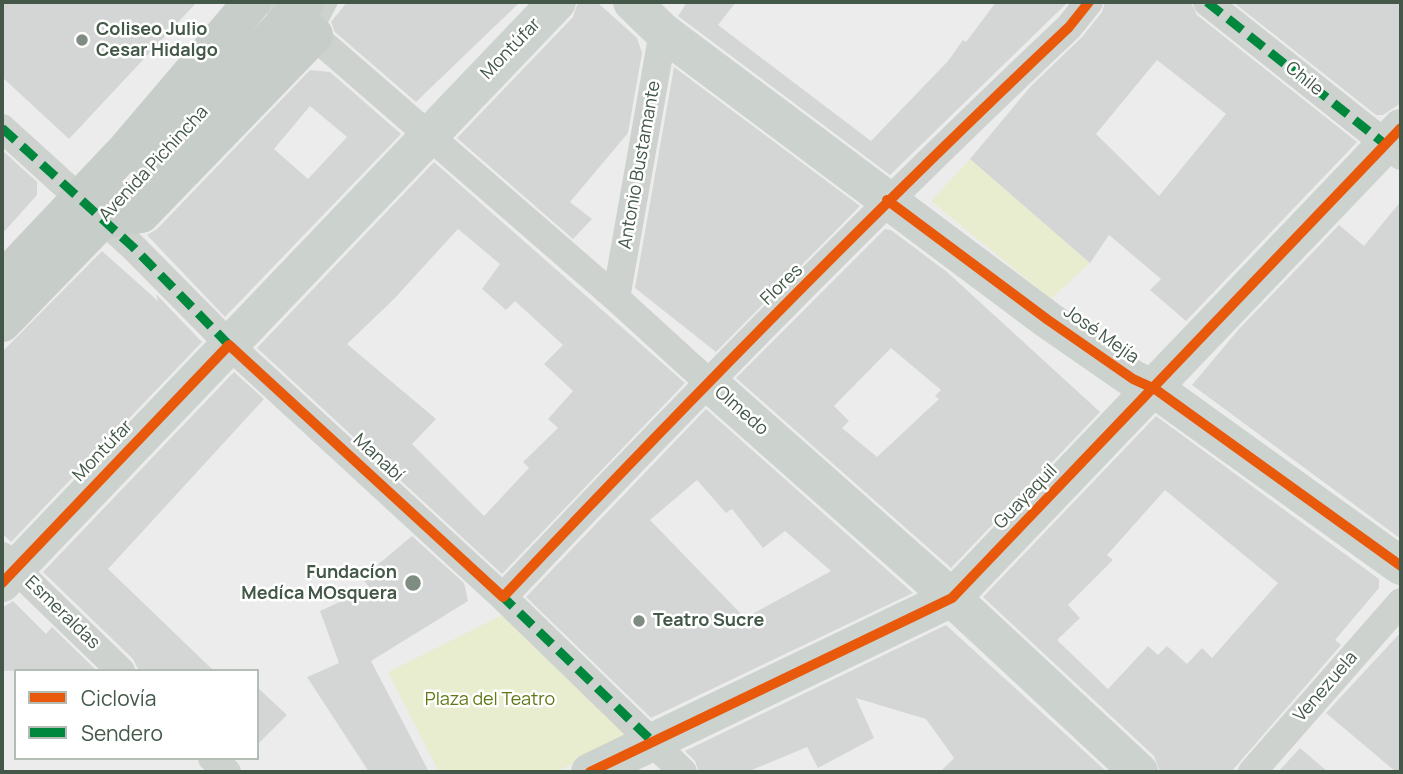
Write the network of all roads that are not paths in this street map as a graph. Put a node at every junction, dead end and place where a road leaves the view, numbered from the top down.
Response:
1 (252, 2) edge
2 (275, 2) edge
3 (331, 2) edge
4 (556, 2) edge
5 (632, 2) edge
6 (1089, 2) edge
7 (1207, 2) edge
8 (309, 18) edge
9 (663, 32) junction
10 (2, 128) edge
11 (428, 136) junction
12 (1396, 143) edge
13 (138, 159) junction
14 (887, 200) junction
15 (92, 209) junction
16 (2, 282) edge
17 (616, 298) junction
18 (2, 323) edge
19 (229, 345) junction
20 (708, 382) junction
21 (1155, 390) junction
22 (1401, 566) edge
23 (6, 569) edge
24 (503, 597) junction
25 (953, 598) junction
26 (1401, 602) edge
27 (119, 669) edge
28 (653, 742) junction
29 (214, 760) edge
30 (227, 772) edge
31 (590, 772) edge
32 (683, 772) edge
33 (1139, 772) edge
34 (1252, 772) edge

1 - 13 main road, Avenida Pichincha
2 - 8 street, Olmedo
3 - 8 lane
4 - 11 street, Montúfar
5 - 9 street, José Mejía
6 - 14 street, Flores
7 - 12 street, Chile
8 - 11 street, Olmedo
8 - 13 main road, Avenida Pichincha, bridge
8 - 15 main road
9 - 14 street, José Mejía
9 - 17 street, Antonio Bustamante
10 - 15 street, Manabí
11 - 17 street, Olmedo
11 - 19 street, Montúfar
12 - 21 street, Guayaquil
13 - 15 main road, Avenida Pichincha
14 - 20 street, Flores
14 - 21 street, José Mejía
15 - 16 main road, Avenida Pichincha
15 - 18 main road, Avenida Pichincha
15 - 19 street, Manabí
17 - 20 street, Olmedo
19 - 23 street, Montúfar
19 - 24 street, Manabí
20 - 24 street, Flores
20 - 25 street, Olmedo
21 - 22 street, José Mejía
21 - 25 street, Guayaquil
23 - 27 street, Esmeraldas
24 - 28 street, Manabí
25 - 28 street, Guayaquil
25 - 33 street, Olmedo
26 - 34 street, Venezuela
28 - 31 street, Guayaquil
28 - 32 street
29 - 30 street

